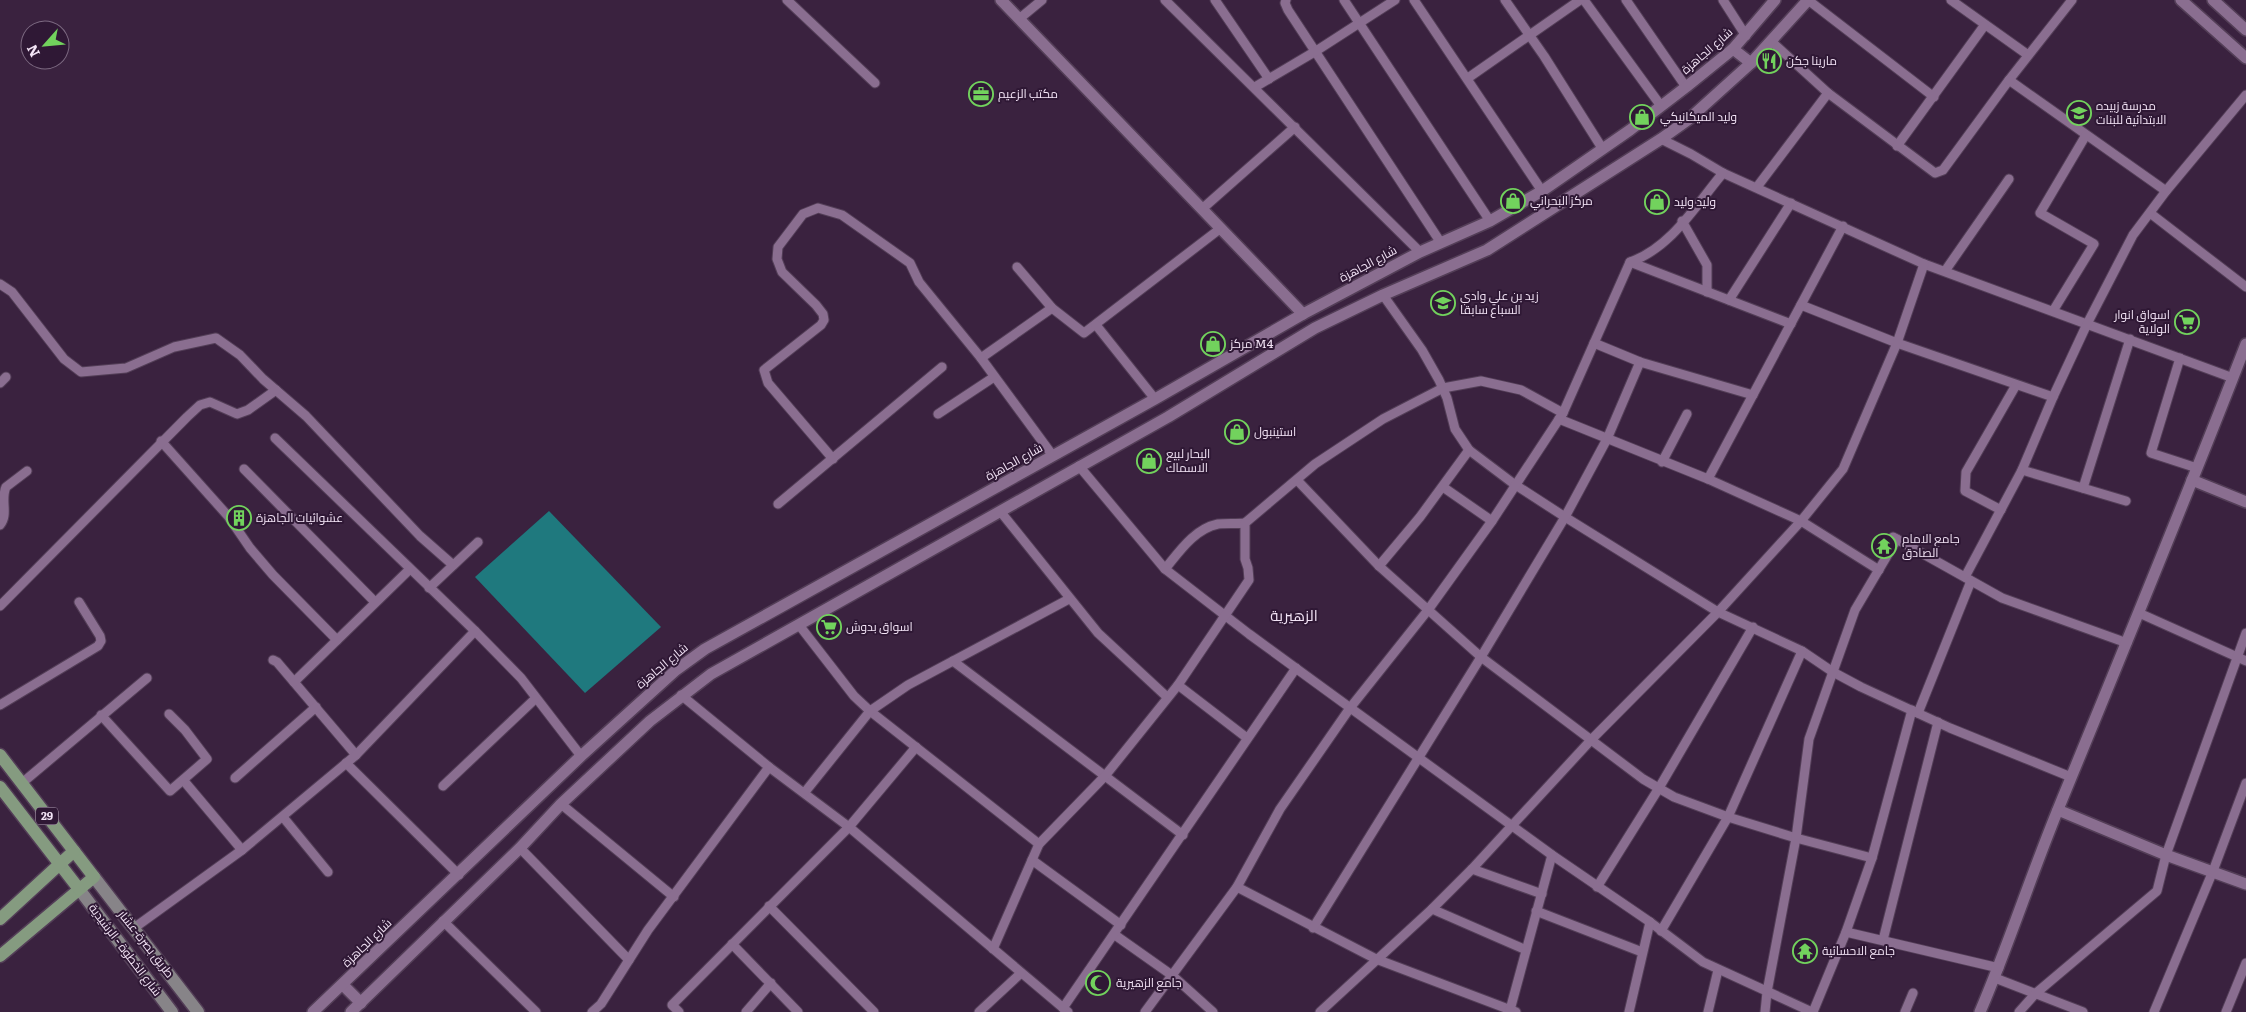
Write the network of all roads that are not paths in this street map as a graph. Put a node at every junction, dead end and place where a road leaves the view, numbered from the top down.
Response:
1 (787, 0) edge
2 (1000, 0) edge
3 (1042, 0) edge
4 (1165, 0) edge
5 (1215, 0) edge
6 (1286, 0) edge
7 (1344, 0) edge
8 (1395, 0) edge
9 (1414, 0) edge
10 (1505, 0) edge
11 (1580, 0) edge
12 (1584, 0) edge
13 (1626, 0) edge
14 (1723, 0) edge
15 (1808, 0) edge
16 (1950, 0) edge
17 (2072, 0) edge
18 (2180, 0) edge
19 (2213, 0) edge
20 (1772, 1) edge
21 (1019, 19) junction
22 (1360, 23) junction
23 (1984, 26) junction
24 (2246, 30) edge
25 (1529, 36) junction
26 (1746, 36) junction
27 (1772, 42) junction
28 (1733, 48) junction
29 (1316, 51) junction
30 (2028, 56) junction
31 (2246, 58) edge
32 (1751, 64) junction
33 (1468, 78) junction
34 (1269, 79) junction
35 (2009, 80) junction
36 (875, 83) dead end
37 (1256, 87) junction
38 (1686, 87) junction
39 (1828, 93) junction
40 (2246, 95) edge
41 (1934, 97) junction
42 (1661, 106) junction
43 (1295, 127) junction
44 (2086, 135) junction
45 (1661, 139) junction
46 (1897, 146) junction
47 (1602, 148) junction
48 (1723, 172) junction
49 (1561, 178) junction
50 (2009, 179) dead end
51 (1757, 186) junction
52 (1542, 191) junction
53 (2166, 191) junction
54 (1572, 195) junction
55 (1791, 203) junction
56 (1202, 209) junction
57 (2150, 213) junction
58 (1490, 221) junction
59 (1682, 221) junction
60 (1843, 226) junction
61 (1221, 228) junction
62 (1441, 243) junction
63 (1420, 252) junction
64 (1630, 262) junction
65 (1924, 264) junction
66 (1017, 267) dead end
67 (1945, 271) junction
68 (0, 284) edge
69 (2246, 287) edge
70 (1706, 292) junction
71 (1383, 295) junction
72 (1729, 300) junction
73 (1801, 305) junction
74 (1052, 308) junction
75 (2053, 311) junction
76 (1303, 314) junction
77 (1791, 324) junction
78 (2087, 324) junction
79 (1096, 325) junction
80 (2130, 339) junction
81 (1594, 343) junction
82 (1898, 343) junction
83 (2246, 344) edge
84 (981, 358) junction
85 (2180, 358) junction
86 (1640, 362) junction
87 (942, 368) dead end
88 (994, 377) junction
89 (2233, 378) junction
90 (2016, 385) junction
91 (1443, 388) junction
92 (276, 390) junction
93 (1753, 395) junction
94 (2053, 397) junction
95 (1155, 399) junction
96 (938, 414) dead end
97 (1687, 414) dead end
98 (1561, 416) junction
99 (1168, 417) junction
100 (275, 438) dead end
101 (1607, 439) junction
102 (162, 441) junction
103 (1469, 450) junction
104 (1053, 456) junction
105 (832, 459) junction
106 (1662, 462) junction
107 (1079, 466) junction
108 (2197, 468) junction
109 (244, 469) dead end
110 (2022, 470) junction
111 (27, 472) dead end
112 (1708, 479) junction
113 (1297, 480) junction
114 (2192, 480) junction
115 (1514, 484) junction
116 (1443, 487) junction
117 (2083, 488) junction
118 (1, 500) edge
119 (2126, 501) dead end
120 (2246, 502) edge
121 (778, 504) dead end
122 (2001, 510) junction
123 (1000, 511) junction
124 (1565, 517) junction
125 (1492, 521) junction
126 (1801, 521) junction
127 (1245, 523) junction
128 (0, 525) edge
129 (478, 542) dead end
130 (453, 565) junction
131 (1379, 566) junction
132 (410, 569) junction
133 (1165, 569) junction
134 (1879, 570) junction
135 (1968, 579) junction
136 (429, 588) junction
137 (1069, 599) junction
138 (79, 602) dead end
139 (375, 602) junction
140 (0, 606) edge
141 (1428, 610) junction
142 (1718, 612) junction
143 (2139, 613) junction
144 (1225, 616) junction
145 (798, 625) junction
146 (1753, 627) junction
147 (475, 631) junction
148 (2246, 634) edge
149 (337, 640) junction
150 (2127, 643) junction
151 (1802, 651) junction
152 (2236, 657) junction
153 (1481, 658) junction
154 (273, 660) dead end
155 (953, 661) junction
156 (2246, 661) edge
157 (1296, 668) junction
158 (1832, 672) junction
159 (146, 678) dead end
160 (294, 682) junction
161 (1178, 685) junction
162 (681, 696) junction
163 (536, 698) junction
164 (1167, 698) junction
165 (0, 705) edge
166 (316, 707) junction
167 (1350, 708) junction
168 (870, 711) junction
169 (1916, 712) junction
170 (169, 714) dead end
171 (101, 715) junction
172 (1938, 722) junction
173 (1247, 738) junction
174 (1592, 740) junction
175 (916, 747) junction
176 (0, 755) edge
177 (356, 755) junction
178 (581, 756) junction
179 (1419, 758) junction
180 (346, 763) junction
181 (770, 767) junction
182 (1105, 776) junction
183 (2072, 777) junction
184 (235, 778) dead end
185 (184, 782) junction
186 (22, 783) junction
187 (2246, 783) edge
188 (443, 786) dead end
189 (0, 787) edge
190 (1659, 788) junction
191 (804, 792) junction
192 (561, 804) junction
193 (2058, 810) junction
194 (283, 817) junction
195 (1728, 817) junction
196 (1513, 825) junction
197 (849, 827) junction
198 (1183, 835) junction
199 (1796, 838) junction
200 (1039, 844) junction
201 (520, 848) junction
202 (242, 850) junction
203 (74, 851) junction
204 (1552, 855) junction
205 (2166, 855) junction
206 (1872, 858) junction
207 (1032, 860) junction
208 (60, 864) junction
209 (1472, 869) junction
210 (2213, 871) junction
211 (328, 872) dead end
212 (459, 874) junction
213 (94, 877) junction
214 (2246, 884) edge
215 (1237, 886) junction
216 (1598, 887) junction
217 (79, 889) junction
218 (1542, 894) junction
219 (674, 897) junction
220 (769, 906) junction
221 (1432, 909) junction
222 (1536, 911) junction
223 (0, 919) edge
224 (443, 922) junction
225 (1650, 922) junction
226 (1121, 925) junction
227 (134, 928) junction
228 (1313, 928) junction
229 (1661, 930) junction
230 (1846, 932) junction
231 (1115, 935) junction
232 (1883, 940) junction
233 (732, 944) junction
234 (993, 948) junction
235 (1526, 950) junction
236 (1642, 952) junction
237 (0, 956) edge
238 (1376, 959) junction
239 (629, 960) junction
240 (2246, 963) edge
241 (1718, 970) junction
242 (1021, 973) junction
243 (1997, 973) junction
244 (1173, 976) junction
245 (771, 983) junction
246 (343, 985) junction
247 (1767, 992) junction
248 (1913, 993) dead end
249 (2034, 994) junction
250 (361, 1003) junction
251 (598, 1010) edge
252 (1066, 1010) edge
253 (1513, 1011) edge
254 (172, 1012) edge
255 (198, 1012) edge
256 (313, 1012) edge
257 (351, 1012) edge
258 (536, 1012) edge
259 (679, 1012) edge
260 (746, 1012) edge
261 (798, 1012) edge
262 (874, 1012) edge
263 (979, 1012) edge
264 (1145, 1012) edge
265 (1213, 1012) edge
266 (1320, 1012) edge
267 (1629, 1012) edge
268 (1708, 1012) edge
269 (1765, 1012) edge
270 (1813, 1012) edge
271 (1905, 1012) edge
272 (1980, 1012) edge
273 (2018, 1012) edge
274 (2083, 1012) edge
275 (2154, 1012) edge
276 (2226, 1012) edge

1 - 36 street
2 - 21 street
3 - 21 street
4 - 37 street
5 - 34 street
6 - 29 street
7 - 22 street
8 - 22 street
9 - 33 street
10 - 25 street
11 - 25 street
12 - 42 street
13 - 38 street
14 - 26 street
15 - 27 street
15 - 41 street
16 - 23 street
17 - 30 street
18 - 31 street
19 - 24 street
20 - 26 street, شارع الجاهزة
21 - 56 street
22 - 29 street
22 - 58 street
23 - 30 street
23 - 41 street
25 - 33 street
25 - 47 street
26 - 28 street, شارع الجاهزة
27 - 32 street
27 - 39 street
28 - 32 street
28 - 38 street, شارع الجاهزة
29 - 34 street
29 - 62 street
30 - 35 street
32 - 45 street
33 - 52 street
34 - 37 street
35 - 44 street
35 - 46 street
37 - 43 street
38 - 42 street, شارع الجاهزة
39 - 46 street
39 - 51 street
40 - 53 street
41 - 46 street
42 - 47 street, شارع الجاهزة
43 - 56 street
43 - 63 street
44 - 53 street
44 - 75 street
45 - 48 street
45 - 54 street
47 - 49 street, شارع الجاهزة
48 - 51 street
48 - 59 street
49 - 52 street, شارع الجاهزة
49 - 54 street
50 - 67 street
51 - 55 street
52 - 58 street, شارع الجاهزة
53 - 57 street
54 - 71 street
55 - 60 street
55 - 72 street
56 - 61 street
57 - 69 street
57 - 78 street
58 - 62 street, شارع الجاهزة
59 - 64 street
59 - 70 street
60 - 65 street
60 - 73 street
61 - 76 street
61 - 79 street
62 - 63 street, شارع الجاهزة
63 - 76 street, شارع الجاهزة
64 - 70 street
64 - 81 street
65 - 67 street
65 - 82 street
66 - 74 street
67 - 75 street
68 - 92 street
70 - 72 street
71 - 91 street
71 - 99 street
72 - 77 street
73 - 77 street
73 - 82 street
74 - 79 street
74 - 84 street
75 - 78 street
76 - 95 street, شارع الجاهزة
77 - 93 street
78 - 80 street
78 - 94 street
79 - 95 street
80 - 85 street
80 - 117 street
81 - 86 street
81 - 98 street
82 - 90 street
82 - 126 street
83 - 89 street
84 - 88 street
84 - 105 street
85 - 89 street
85 - 108 street
86 - 93 street
86 - 101 street
87 - 105 street
88 - 96 street
88 - 104 street
89 - 108 street
90 - 94 street
90 - 122 street
91 - 98 street
91 - 103 street
91 - 113 street
92 - 102 street
92 - 130 street
93 - 112 street
94 - 110 street
95 - 99 street
95 - 104 street, شارع الجاهزة
97 - 106 street
98 - 101 street
98 - 115 street
99 - 107 street
100 - 132 street
101 - 106 street
101 - 124 street
102 - 140 street
102 - 149 street
103 - 115 street
103 - 116 street
104 - 178 street, شارع الجاهزة
105 - 121 street
106 - 112 street
107 - 123 street
107 - 133 street
108 - 114 street
109 - 139 street
110 - 117 street
110 - 122 street
111 - 118 street
112 - 126 street
113 - 127 street
113 - 131 street
114 - 120 street
114 - 143 street
115 - 124 street
115 - 125 street
116 - 125 street
116 - 131 street
117 - 119 street
118 - 128 street
122 - 135 street
123 - 137 street
123 - 145 street
124 - 142 street
124 - 153 street
125 - 141 street
126 - 134 street
126 - 142 street
127 - 133 street
127 - 144 street
129 - 130 street
130 - 136 street
131 - 141 street
132 - 136 street
132 - 139 street
133 - 144 street
134 - 135 street
134 - 158 street
135 - 150 street
135 - 169 street
136 - 147 street
137 - 155 street
137 - 164 street
138 - 165 street
139 - 149 street
141 - 153 street
141 - 167 street
142 - 146 street
142 - 174 street
143 - 150 street
143 - 152 street
144 - 157 street
144 - 161 street
145 - 162 street
145 - 168 street
146 - 151 street
146 - 190 street
147 - 163 street
147 - 177 street
148 - 152 street
149 - 160 street
150 - 183 street
151 - 158 street
151 - 195 street
152 - 156 street
152 - 205 street
153 - 174 street
153 - 179 street
154 - 160 street
155 - 168 street
155 - 182 street
157 - 167 street
157 - 173 street
158 - 169 street
158 - 199 street
159 - 171 street
160 - 166 street
161 - 164 street
161 - 173 street
162 - 181 street
162 - 192 street
163 - 178 street
163 - 188 street
164 - 182 street
166 - 177 street
166 - 184 street
167 - 179 street
167 - 215 street
168 - 175 street
168 - 191 street
169 - 172 street
169 - 206 street
170 - 185 street
171 - 185 street
171 - 186 street
172 - 183 street
172 - 232 street
173 - 198 street
174 - 190 street
174 - 196 street
175 - 197 street
175 - 200 street
176 - 186 main road, 29
177 - 180 street
178 - 212 street, شارع الجاهزة
179 - 196 street
179 - 228 street
180 - 194 street
180 - 212 street
181 - 191 street
181 - 219 street
182 - 198 street
182 - 200 street
183 - 193 street
185 - 202 street
186 - 203 main road, 29
187 - 210 street
189 - 208 main road, 29
190 - 195 street
190 - 216 street
191 - 197 street
192 - 201 street
192 - 219 street
193 - 205 street
193 - 243 street
194 - 202 street
194 - 211 street
195 - 199 street
195 - 229 street
196 - 204 street
196 - 209 street
197 - 220 street
197 - 234 street
198 - 226 street
199 - 206 street
199 - 247 street
200 - 207 street
201 - 224 street
201 - 239 street
202 - 227 street
203 - 208 main road
203 - 213 main road, 29
204 - 216 street
204 - 218 street
205 - 210 street
205 - 249 street
206 - 230 street
207 - 226 street
207 - 234 street
208 - 217 main road, 29
208 - 223 main road
209 - 218 street
209 - 221 street
210 - 214 street
210 - 275 street
212 - 246 street, شارع الجاهزة
213 - 217 main road
213 - 227 main road, طريق بصرة-عشار
215 - 228 street
215 - 244 street
216 - 225 street
217 - 237 main road
217 - 254 main road, شارع الخطوة - الرشيدية
218 - 222 street
219 - 239 street
220 - 233 street
220 - 262 street
221 - 235 street
221 - 238 street
222 - 235 street
222 - 236 street
224 - 250 street
224 - 258 street
225 - 229 street
225 - 236 street
226 - 231 street
227 - 255 main road, طريق بصرة-عشار
228 - 238 street
229 - 241 street
230 - 232 street
230 - 270 street
231 - 244 street
231 - 252 street
232 - 243 street
233 - 245 street
233 - 259 street
234 - 242 street
235 - 253 street
236 - 267 street
238 - 253 street
238 - 266 street
239 - 251 street
240 - 276 street
241 - 247 street
241 - 268 street
242 - 252 street
242 - 263 street
243 - 249 street
243 - 272 street
244 - 264 street
244 - 265 street
245 - 260 street
245 - 261 street
246 - 250 street
246 - 256 street, شارع الجاهزة
247 - 269 street
247 - 270 street
248 - 271 street
249 - 273 street
249 - 274 street
250 - 257 street

